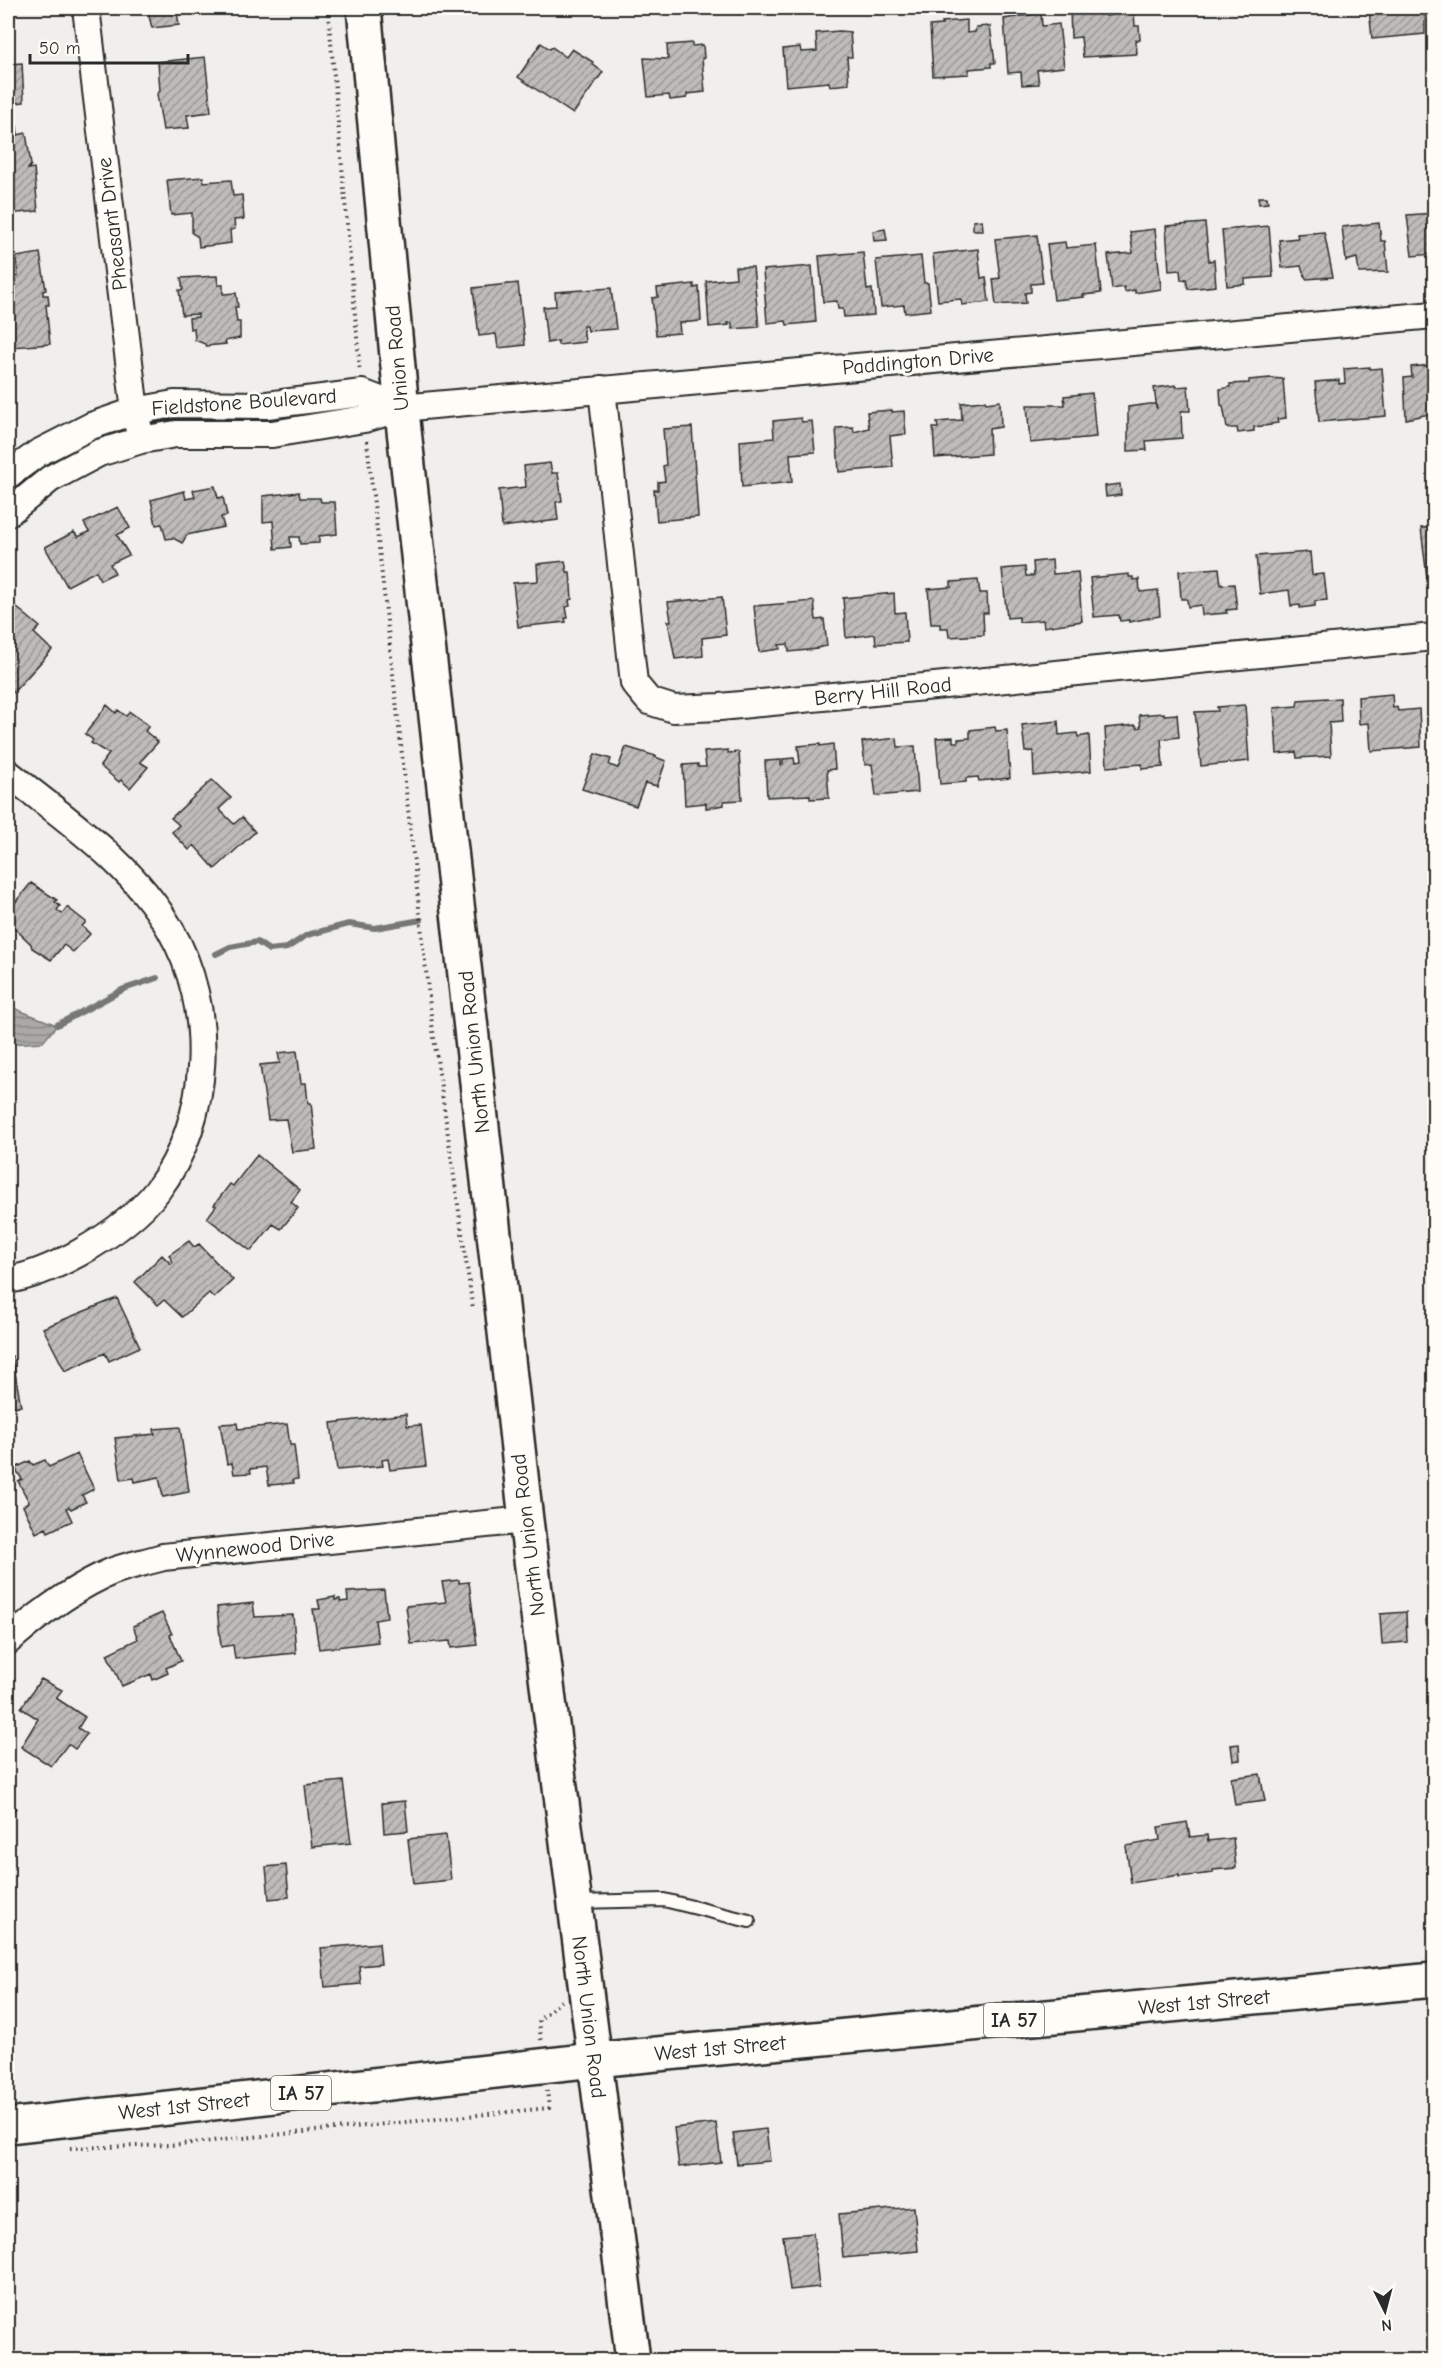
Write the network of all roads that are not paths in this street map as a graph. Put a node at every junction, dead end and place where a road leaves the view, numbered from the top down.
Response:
1 (86, 8) edge
2 (364, 8) edge
3 (1434, 315) edge
4 (602, 389) junction
5 (402, 408) junction
6 (135, 411) junction
7 (141, 440) junction
8 (8, 476) edge
9 (8, 513) edge
10 (1434, 637) edge
11 (436, 707) joint
12 (8, 773) edge
13 (8, 1280) edge
14 (526, 1520) junction
15 (8, 1641) edge
16 (574, 1902) junction
17 (749, 1921) dead end
18 (1434, 1980) edge
19 (594, 2060) junction
20 (8, 2126) edge
21 (633, 2361) edge

1 - 6 street, Pheasant Drive
2 - 5 main road, Union Road
3 - 4 street, Paddington Drive
4 - 5 street, Paddington Drive
4 - 10 street, Berry Hill Road
5 - 6 street, Fieldstone Boulevard
5 - 7 street, Fieldstone Boulevard
5 - 11 main road, Union Road
6 - 7 street, Pheasant Drive
6 - 8 street, Fieldstone Boulevard
7 - 9 street, Fieldstone Boulevard
11 - 14 main road, North Union Road
12 - 13 street
14 - 15 street, Wynnewood Drive
14 - 16 main road, North Union Road
16 - 17 lane
16 - 19 main road, North Union Road
18 - 19 main road, West 1st Street / IA 57
19 - 20 main road, West 1st Street / IA 57
19 - 21 main road, North Union Road

